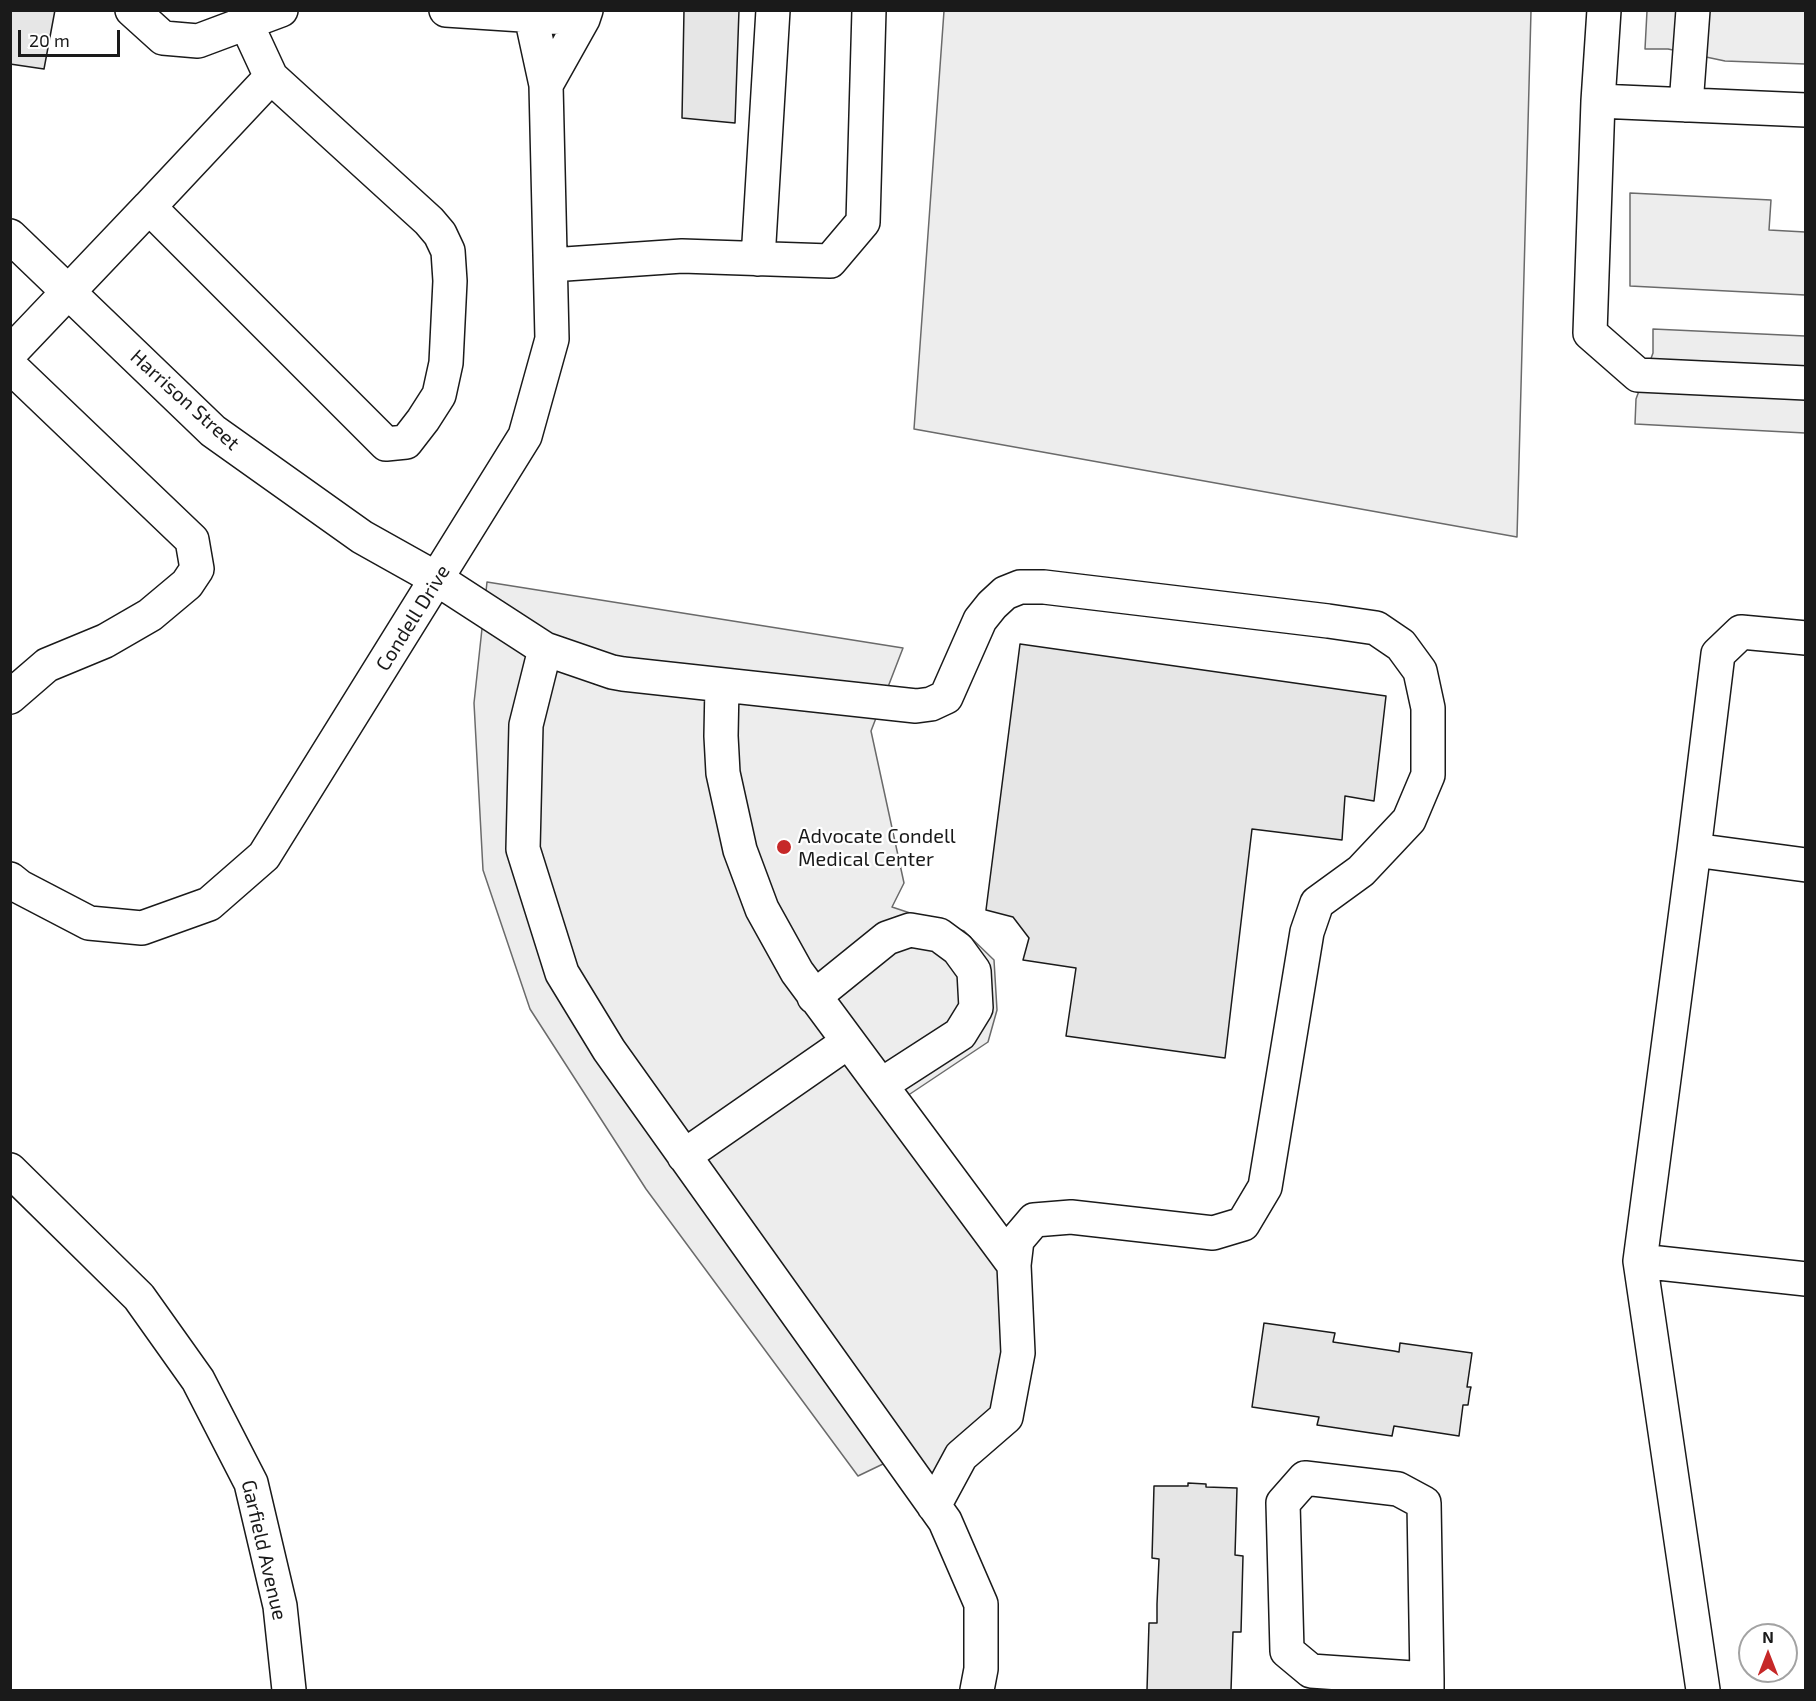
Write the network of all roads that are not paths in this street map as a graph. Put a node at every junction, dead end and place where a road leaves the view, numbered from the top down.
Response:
1 (132, 10) edge
2 (280, 10) edge
3 (446, 10) edge
4 (773, 10) edge
5 (869, 10) edge
6 (1604, 10) edge
7 (1693, 10) edge
8 (532, 13) edge
9 (584, 15) edge
10 (246, 23) junction
11 (271, 77) junction
12 (546, 85) junction
13 (1598, 101) junction
14 (1686, 105) junction
15 (1806, 110) edge
16 (149, 207) junction
17 (10, 236) edge
18 (758, 259) junction
19 (551, 265) junction
20 (68, 292) junction
21 (10, 353) edge
22 (10, 366) edge
23 (1806, 383) edge
24 (437, 579) junction
25 (1806, 638) edge
26 (545, 649) junction
27 (722, 685) junction
28 (10, 697) edge
29 (1694, 850) junction
30 (1806, 865) edge
31 (10, 879) edge
32 (814, 997) junction
33 (848, 1042) junction
34 (881, 1085) junction
35 (684, 1156) junction
36 (10, 1170) edge
37 (1640, 1261) junction
38 (1014, 1265) junction
39 (1806, 1279) edge
40 (934, 1506) junction
41 (1427, 1684) edge
42 (289, 1690) edge
43 (977, 1690) edge
44 (1703, 1690) edge

1 - 10 street
2 - 10 street
3 - 8 street
4 - 18 street
5 - 18 street
6 - 13 street
7 - 14 street
8 - 9 street
8 - 12 street, Condell Drive
9 - 12 street
10 - 11 street
11 - 16 street
11 - 16 street
12 - 19 street, Condell Drive
13 - 14 street
13 - 23 street
14 - 15 street
16 - 20 street
17 - 20 street, Harrison Street
18 - 19 street
19 - 24 street, Condell Drive
20 - 21 street
20 - 24 street, Harrison Street
22 - 28 street
24 - 26 street, Harrison Street
24 - 31 street, Condell Drive
25 - 29 street
26 - 27 street, Harrison Street
26 - 35 street
27 - 32 street
27 - 38 street, Harrison Street
29 - 30 street
29 - 37 street
32 - 33 street
32 - 34 street
33 - 34 street
33 - 35 street
34 - 38 street
35 - 40 street
36 - 42 street, Garfield Avenue
37 - 39 street
37 - 44 street
38 - 40 street, Harrison Street
40 - 43 street
41 - 41 street

